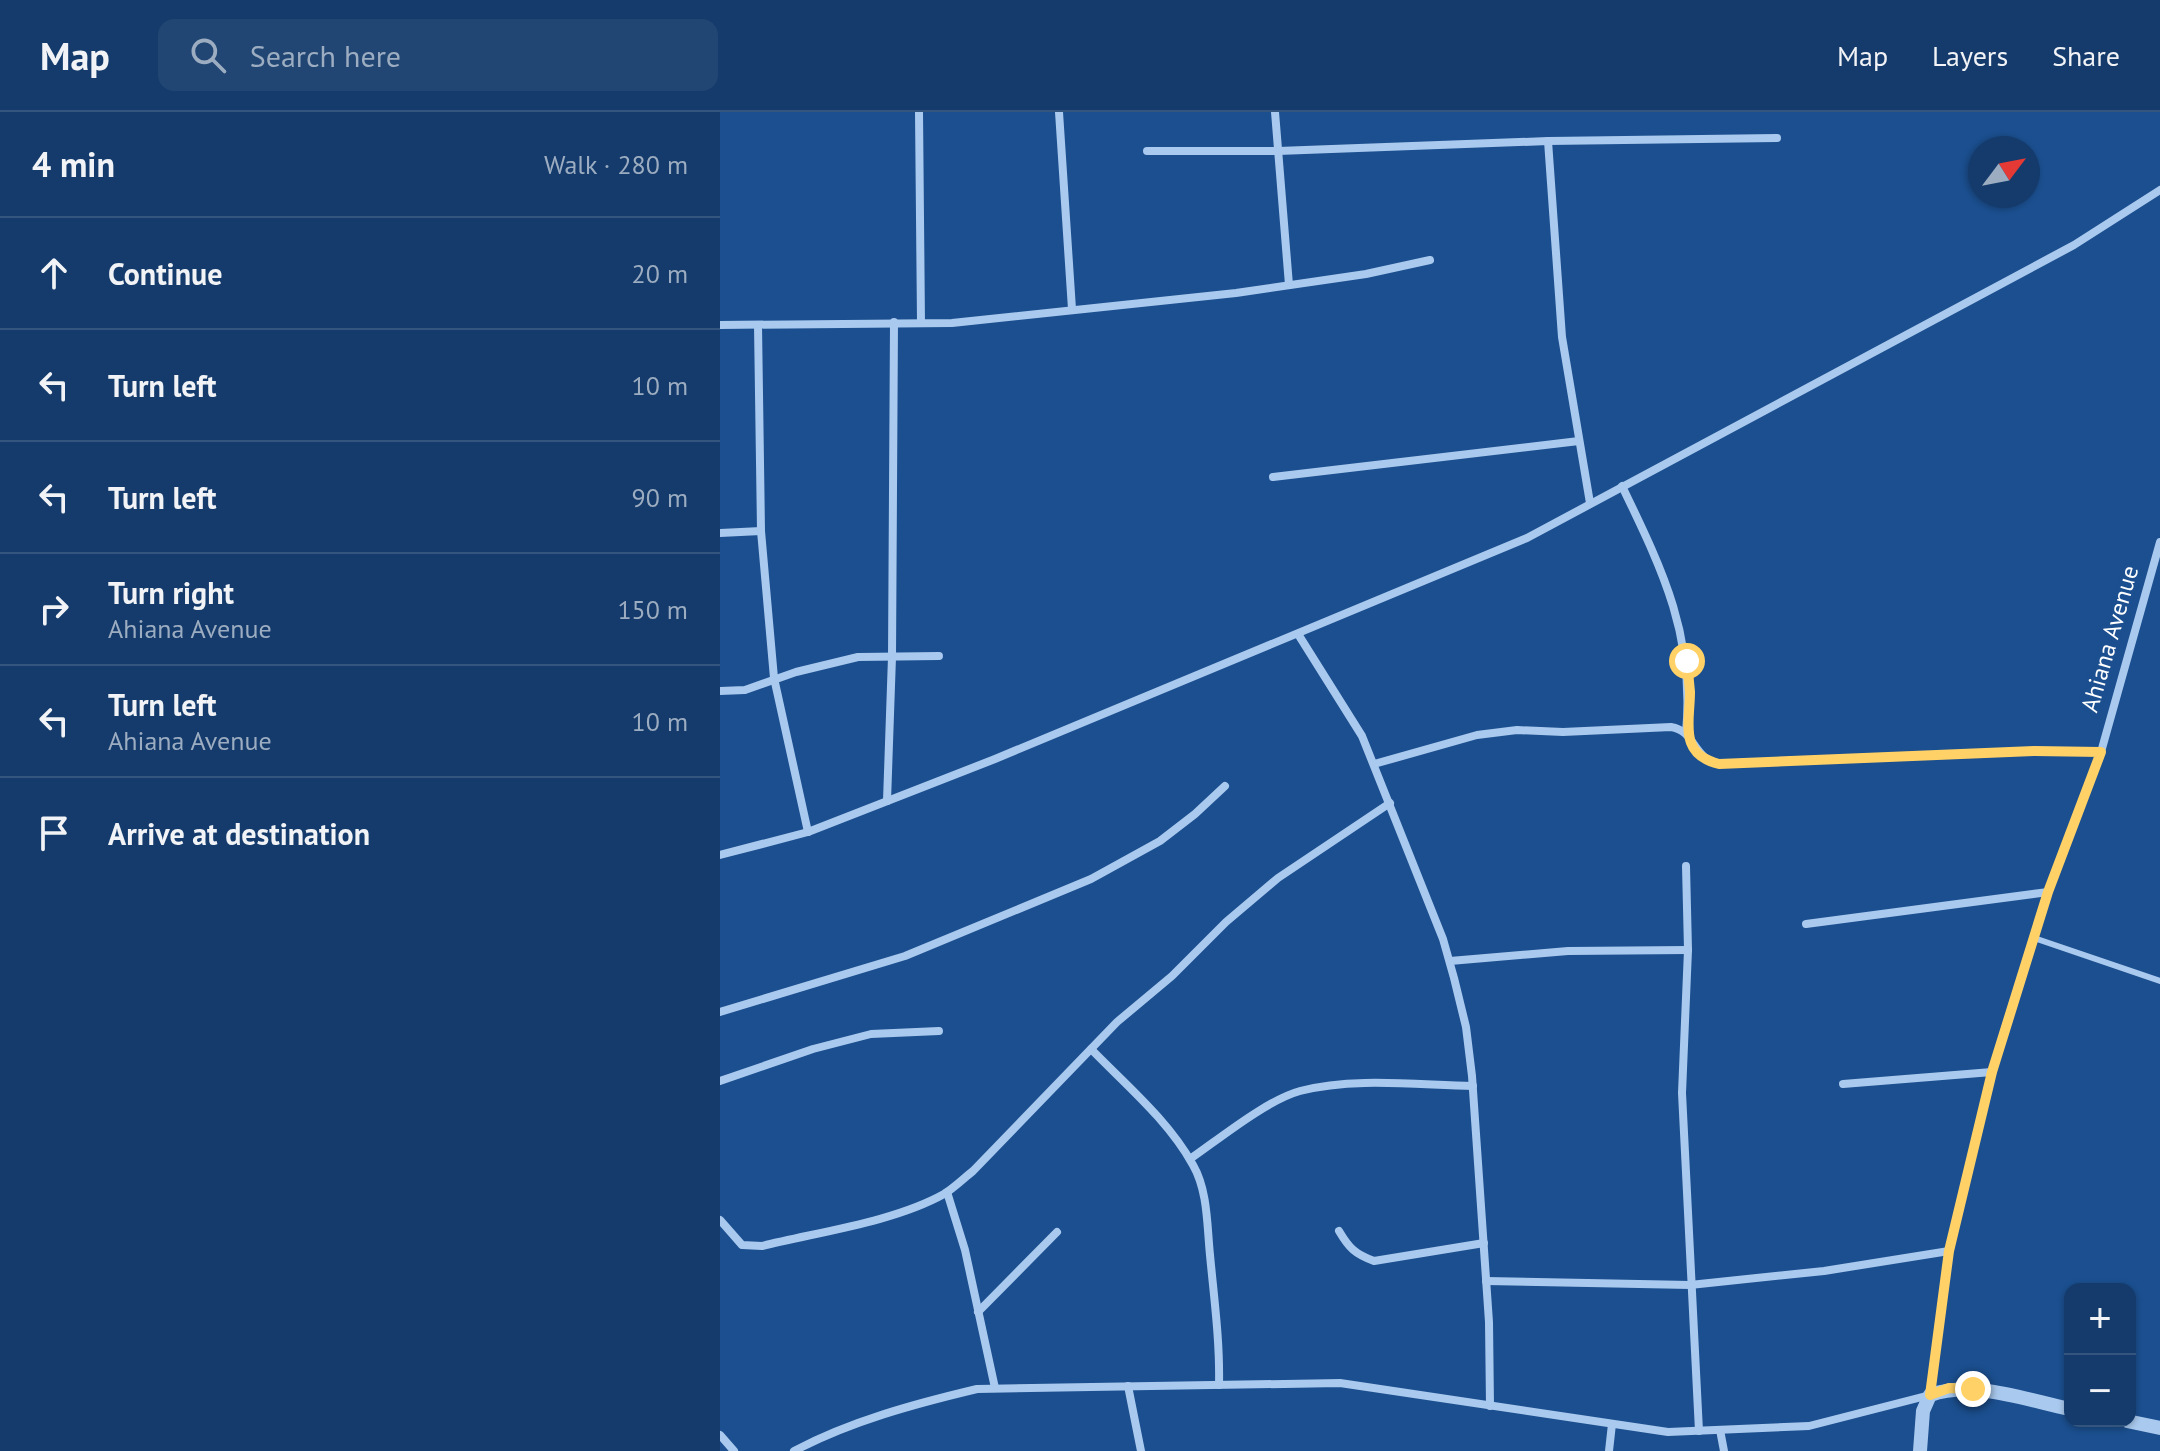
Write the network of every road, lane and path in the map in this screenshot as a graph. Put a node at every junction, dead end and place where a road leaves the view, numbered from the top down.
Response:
1 (919, 112) edge
2 (1059, 112) edge
3 (1275, 112) edge
4 (1777, 138) dead end
5 (1548, 141) junction
6 (1147, 151) dead end
7 (1278, 151) junction
8 (2160, 190) edge
9 (1430, 260) dead end
10 (1289, 285) junction
11 (1072, 309) junction
12 (894, 322) junction
13 (921, 323) junction
14 (720, 325) edge
15 (758, 325) junction
16 (1579, 441) junction
17 (1273, 477) dead end
18 (1622, 486) junction
19 (1590, 503) junction
20 (761, 531) junction
21 (720, 533) edge
22 (2160, 542) edge
23 (1298, 634) junction
24 (939, 656) dead end
25 (892, 657) junction
26 (774, 678) junction
27 (720, 691) edge
28 (1686, 733) junction
29 (2101, 752) junction
30 (1374, 764) junction
31 (1225, 786) dead end
32 (887, 801) junction
33 (1390, 803) junction
34 (808, 832) junction
35 (720, 855) edge
36 (1686, 866) dead end
37 (2048, 892) junction
38 (1806, 924) dead end
39 (2034, 938) junction
40 (1688, 950) junction
41 (1450, 961) junction
42 (2160, 981) edge
43 (720, 1012) edge
44 (939, 1031) dead end
45 (1091, 1049) junction
46 (1992, 1072) junction
47 (720, 1081) edge
48 (1843, 1084) dead end
49 (1473, 1086) junction
50 (1190, 1159) junction
51 (947, 1192) junction
52 (720, 1220) edge
53 (1339, 1231) dead end
54 (1057, 1232) dead end
55 (1484, 1243) junction
56 (1949, 1251) junction
57 (1486, 1281) junction
58 (1690, 1285) junction
59 (978, 1312) junction
60 (1219, 1385) junction
61 (1128, 1386) junction
62 (995, 1388) junction
63 (1930, 1395) junction
64 (1490, 1406) junction
65 (2064, 1408) edge
66 (2136, 1423) edge
67 (1612, 1424) junction
68 (2160, 1428) edge
69 (1720, 1430) junction
70 (1699, 1431) junction
71 (720, 1435) edge
72 (734, 1451) edge
73 (794, 1451) edge
74 (1141, 1451) edge
75 (1609, 1451) edge
76 (1724, 1451) edge
77 (1920, 1451) edge

1 - 13 street
2 - 11 street
3 - 7 street
4 - 5 street
5 - 7 street
5 - 16 street
6 - 7 street
7 - 10 street
8 - 18 street
9 - 10 street
10 - 11 street
11 - 13 street
12 - 13 street
12 - 15 street
12 - 25 street
14 - 15 street
15 - 20 street
16 - 17 street
16 - 19 street
18 - 19 street
18 - 28 street
19 - 23 street
20 - 21 street
20 - 26 street
22 - 29 street, Ahiana Avenue
23 - 30 street
23 - 32 street
24 - 25 street
25 - 26 street
25 - 32 street
26 - 27 street
26 - 34 street
28 - 29 street
28 - 30 street
29 - 37 street, Ahiana Avenue
30 - 33 street
31 - 43 street
32 - 34 street
33 - 41 street
33 - 45 street
34 - 35 street
36 - 40 street
37 - 38 street
37 - 39 street, Ahiana Avenue
39 - 42 lane
39 - 46 street, Ahiana Avenue
40 - 41 street
40 - 58 street
41 - 49 street
44 - 47 street
45 - 50 street
45 - 51 street
46 - 48 street
46 - 56 street, Ahiana Avenue
49 - 50 street
49 - 55 street
50 - 60 street
51 - 52 street
51 - 59 street
53 - 55 street
54 - 59 street
55 - 57 street
56 - 58 street
56 - 63 street, Ahiana Avenue
57 - 58 street
57 - 64 street
58 - 70 street
59 - 62 street
60 - 61 street
60 - 64 street
61 - 62 street
61 - 74 street
62 - 73 street
63 - 65 street
63 - 69 street
63 - 77 street, Ahiana Avenue
64 - 67 street
66 - 68 street
67 - 70 street
67 - 75 street
69 - 70 street
69 - 76 street
71 - 72 street

